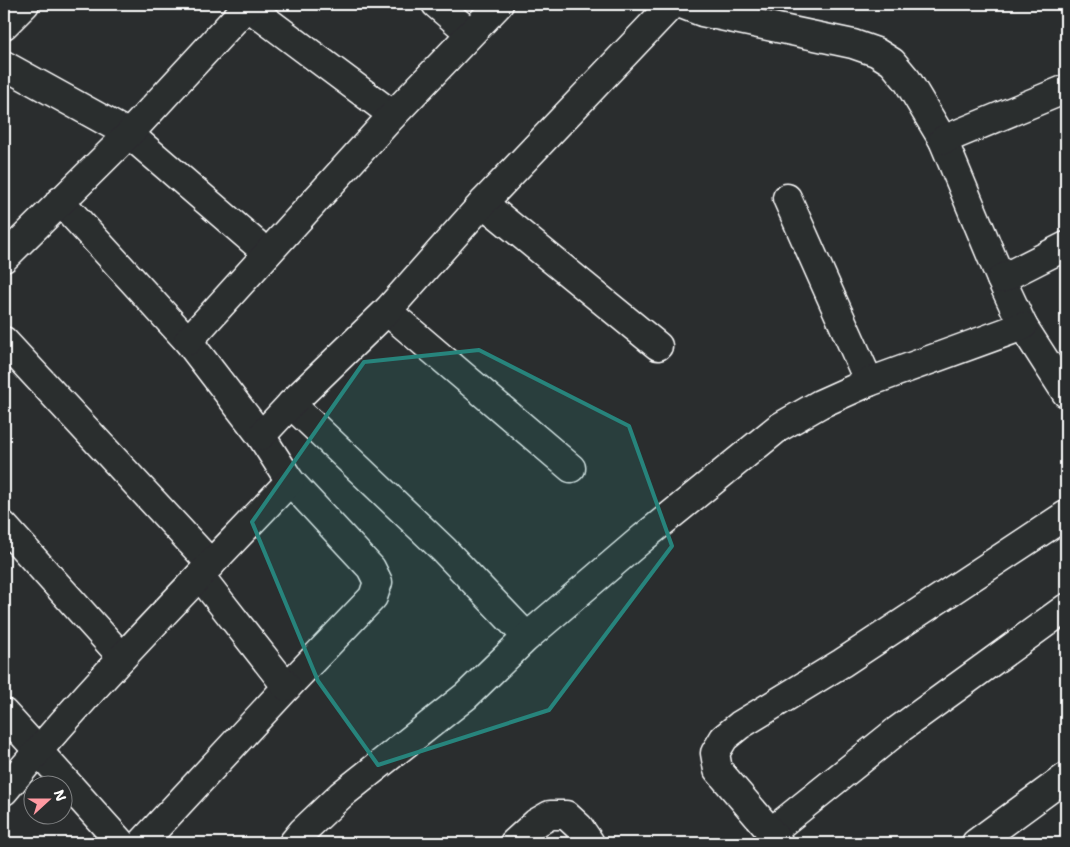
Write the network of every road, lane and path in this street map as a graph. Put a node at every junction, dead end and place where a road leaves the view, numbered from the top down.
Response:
1 (25, 4) edge
2 (436, 4) edge
3 (499, 4) edge
4 (672, 4) edge
5 (681, 4) edge
6 (248, 5) edge
7 (734, 11) edge
8 (4, 25) edge
9 (470, 33) junction
10 (4, 65) edge
11 (1066, 89) edge
12 (393, 114) junction
13 (128, 134) junction
14 (943, 140) junction
15 (787, 198) dead end
16 (60, 202) junction
17 (483, 203) junction
18 (1066, 246) edge
19 (267, 253) junction
20 (4, 258) edge
21 (1001, 280) junction
22 (387, 311) junction
23 (1022, 326) junction
24 (4, 341) edge
25 (188, 341) junction
26 (658, 346) dead end
27 (868, 382) junction
28 (1064, 390) edge
29 (291, 404) junction
30 (261, 436) junction
31 (571, 468) dead end
32 (290, 481) junction
33 (1066, 514) edge
34 (4, 526) edge
35 (205, 570) junction
36 (1066, 608) edge
37 (527, 637) junction
38 (122, 658) junction
39 (287, 687) junction
40 (4, 712) edge
41 (38, 750) junction
42 (1066, 777) edge
43 (4, 791) edge
44 (775, 837) edge
45 (121, 843) edge
46 (142, 843) edge
47 (293, 843) edge
48 (514, 843) edge
49 (590, 843) edge
50 (976, 843) edge

1 - 8 street
2 - 9 street
3 - 9 street
4 - 17 street
5 - 7 street
6 - 12 street
6 - 13 street
7 - 14 street
9 - 12 street
10 - 13 street
11 - 14 street
12 - 19 street
13 - 16 street
13 - 19 street
14 - 21 street
15 - 27 street
16 - 20 street
16 - 25 street
17 - 22 street
17 - 26 street
18 - 21 street
19 - 25 street
21 - 23 street
22 - 29 street
22 - 31 street
23 - 27 street
23 - 28 street
24 - 35 street
25 - 30 street
27 - 37 street
29 - 30 street
29 - 37 street
30 - 32 street
32 - 35 street
32 - 39 street
33 - 44 street
34 - 38 street
35 - 38 street
35 - 39 street
36 - 44 street
37 - 47 street
38 - 41 street
39 - 46 street
40 - 41 street
41 - 43 street
41 - 45 street
42 - 50 street
48 - 49 street

